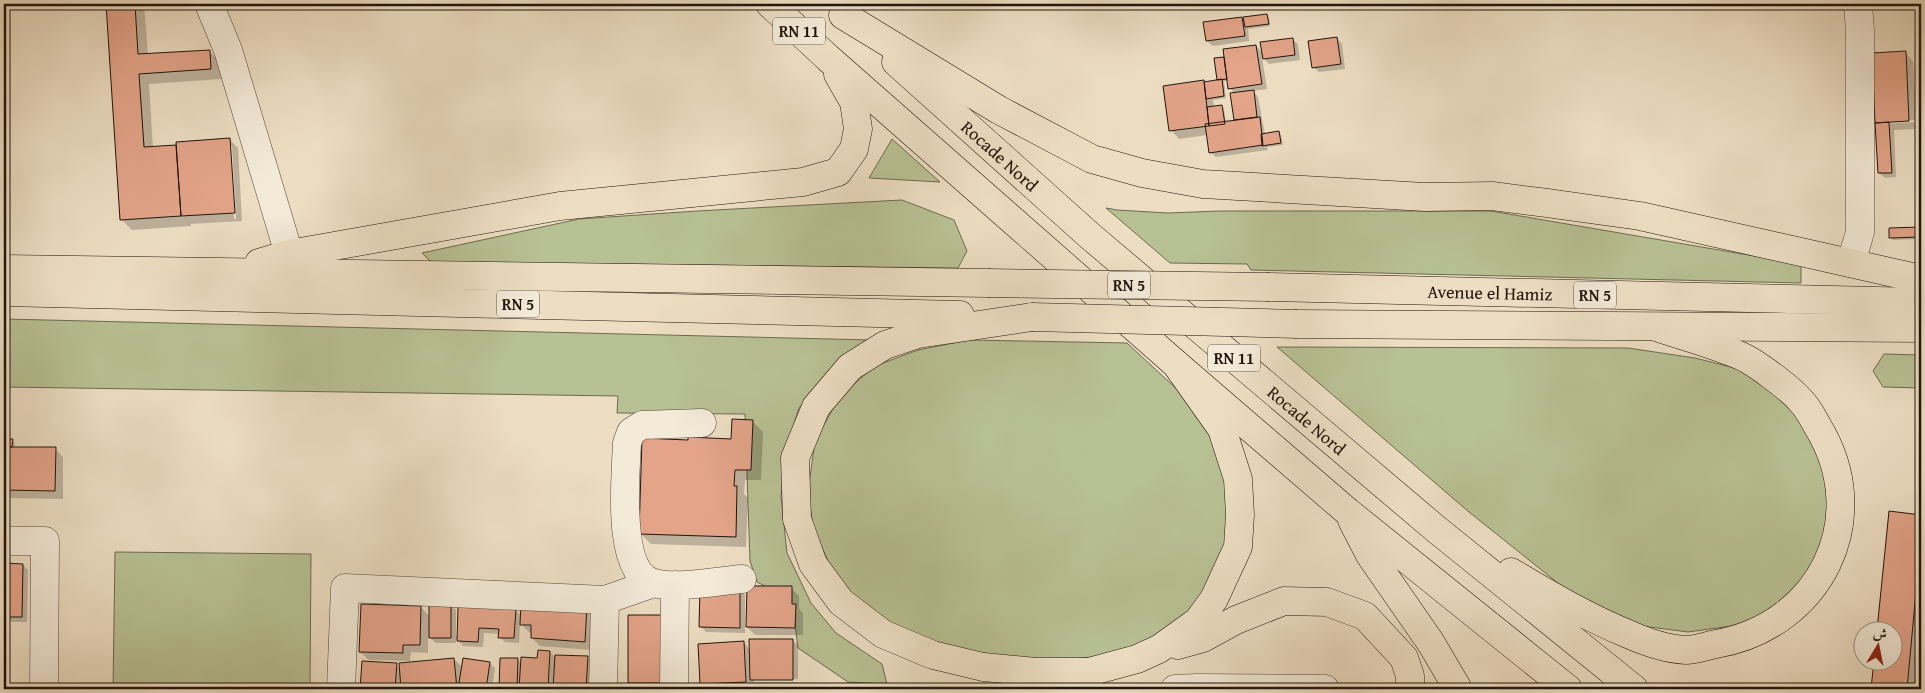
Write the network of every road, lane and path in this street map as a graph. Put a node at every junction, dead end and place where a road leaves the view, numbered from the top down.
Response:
1 (209, 4) edge
2 (770, 4) edge
3 (1858, 4) edge
4 (837, 10) edge
5 (828, 58) junction
6 (289, 254) junction
7 (1851, 263) junction
8 (4, 269) edge
9 (230, 271) junction
10 (1921, 279) edge
11 (4, 292) edge
12 (1921, 302) edge
13 (1032, 317) junction
14 (1659, 328) junction
15 (1921, 328) edge
16 (1176, 364) junction
17 (702, 423) dead end
18 (1348, 512) junction
19 (1436, 529) junction
20 (4, 541) edge
21 (742, 579) dead end
22 (664, 584) junction
23 (604, 600) junction
24 (1158, 649) junction
25 (44, 689) edge
26 (341, 689) edge
27 (603, 689) edge
28 (674, 689) edge
29 (1190, 689) edge
30 (1325, 689) edge
31 (1410, 689) edge
32 (1458, 689) edge
33 (1568, 689) edge
34 (1634, 689) edge

1 - 6 street
2 - 5 highway, RN 11
3 - 7 street
4 - 7 highway
4 - 19 highway, Rocade Nord / RN 11
5 - 6 highway
5 - 16 highway, RN 11
6 - 9 highway
7 - 10 highway
8 - 9 highway, RN 5
9 - 12 highway, Avenue el Hamiz / RN 5, bridge
11 - 13 highway, RN 5
13 - 14 highway, RN 5, bridge
13 - 24 highway
14 - 15 highway, RN 5
14 - 19 highway
16 - 18 highway, RN 11
16 - 24 highway
17 - 22 street
18 - 32 highway
18 - 33 highway, RN 11
19 - 34 highway, Rocade Nord / RN 11
20 - 25 street
21 - 22 street
22 - 23 street
22 - 28 street
23 - 26 street
23 - 27 street
24 - 31 highway
29 - 30 street

